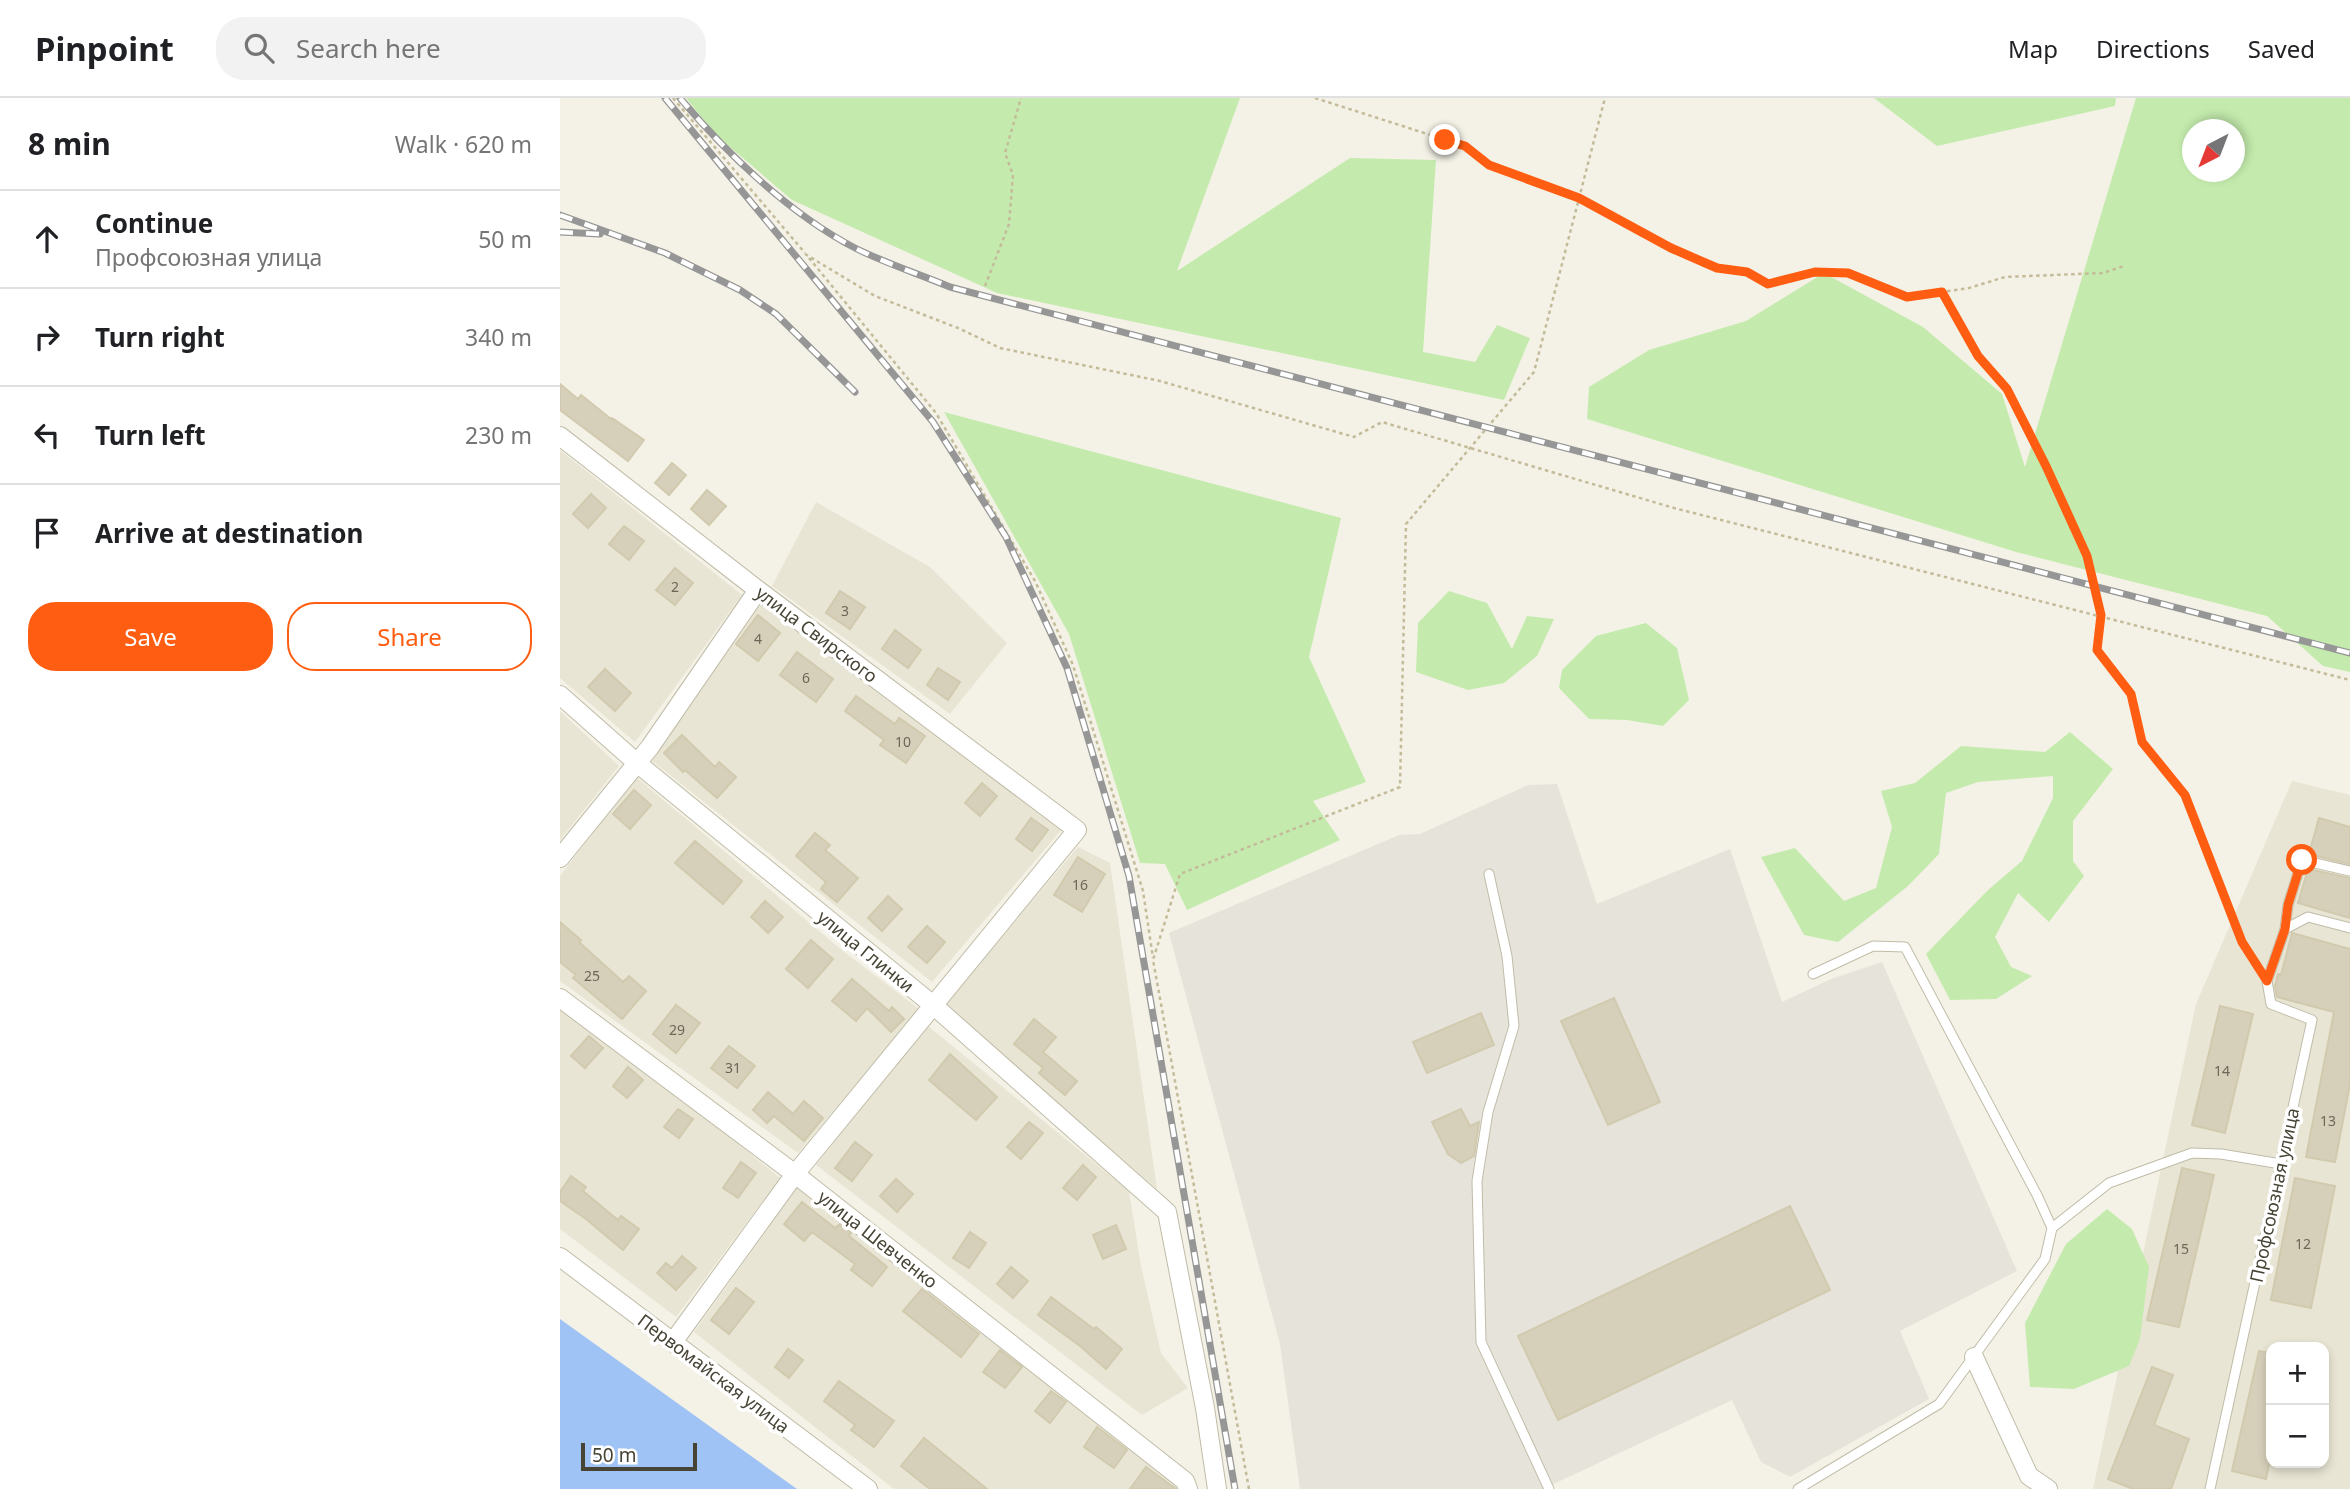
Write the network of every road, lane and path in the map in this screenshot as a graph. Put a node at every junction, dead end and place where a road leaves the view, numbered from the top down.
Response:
1 (673, 98) edge
2 (1021, 98) edge
3 (1315, 98) edge
4 (1605, 98) edge
5 (1579, 198) junction
6 (806, 254) junction
7 (2124, 266) dead end
8 (985, 286) dead end
9 (1942, 292) junction
10 (560, 436) edge
11 (1469, 448) junction
12 (758, 590) junction
13 (2101, 615) junction
14 (2350, 680) edge
15 (560, 695) edge
16 (637, 763) junction
17 (560, 858) edge
18 (2350, 871) edge
19 (1489, 874) dead end
20 (2350, 928) edge
21 (2285, 929) junction
22 (1153, 960) junction
23 (1813, 974) dead end
24 (2267, 981) junction
25 (560, 998) edge
26 (933, 1005) junction
27 (2281, 1164) junction
28 (795, 1174) junction
29 (2052, 1228) junction
30 (560, 1257) edge
31 (673, 1342) junction
32 (1974, 1357) junction
33 (868, 1489) edge
34 (1188, 1489) edge
35 (1217, 1489) edge
36 (1250, 1489) edge
37 (1549, 1489) edge
38 (1798, 1489) edge
39 (2048, 1489) edge
40 (2210, 1489) edge

1 - 6 path
2 - 8 path
3 - 5 path
4 - 5 path
5 - 9 path
5 - 11 path
6 - 11 path
6 - 22 path
7 - 9 path
9 - 13 path
10 - 12 street, улица Свирского
11 - 13 path
11 - 22 path
12 - 16 street
12 - 26 street, улица Свирского
13 - 14 path
13 - 24 path
15 - 16 street, улица Глинки
16 - 17 street
16 - 26 street, улица Глинки
18 - 21 lane
19 - 37 lane
20 - 21 lane
21 - 24 lane
22 - 36 path
23 - 29 lane
24 - 27 lane, Профсоюзная улица
25 - 28 street, улица Шевченко
26 - 28 street
26 - 35 street, улица Глинки
27 - 29 lane
27 - 40 lane, Профсоюзная улица
28 - 31 street
28 - 34 street, улица Шевченко
29 - 32 lane
30 - 31 street, Первомайская улица
31 - 33 street, Первомайская улица
32 - 38 lane
32 - 39 street

